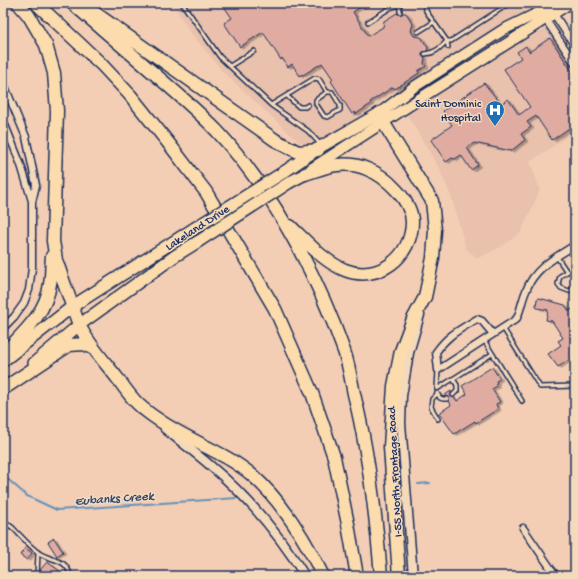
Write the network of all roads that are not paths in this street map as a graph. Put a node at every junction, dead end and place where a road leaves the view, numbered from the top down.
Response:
1 (18, 3) edge
2 (36, 3) edge
3 (47, 3) edge
4 (72, 3) edge
5 (81, 3) edge
6 (182, 3) edge
7 (425, 3) edge
8 (510, 3) edge
9 (555, 3) edge
10 (570, 3) edge
11 (400, 4) edge
12 (542, 11) edge
13 (400, 12) dead end
14 (554, 14) junction
15 (368, 22) dead end
16 (434, 22) junction
17 (418, 32) dead end
18 (447, 41) junction
19 (573, 43) edge
20 (562, 46) junction
21 (448, 47) dead end
22 (254, 51) dead end
23 (425, 54) dead end
24 (101, 64) junction
25 (575, 64) edge
26 (230, 66) junction
27 (3, 82) edge
28 (328, 92) junction
29 (287, 96) junction
30 (271, 105) junction
31 (308, 105) dead end
32 (382, 117) junction
33 (3, 120) edge
34 (320, 148) junction
35 (305, 174) junction
36 (32, 202) junction
37 (282, 218) junction
38 (53, 241) junction
39 (575, 245) edge
40 (557, 257) junction
41 (575, 267) edge
42 (567, 272) junction
43 (575, 288) edge
44 (425, 297) junction
45 (73, 306) junction
46 (79, 325) junction
47 (3, 328) edge
48 (503, 328) junction
49 (493, 334) junction
50 (484, 340) junction
51 (93, 348) junction
52 (3, 354) edge
53 (492, 354) junction
54 (3, 361) edge
55 (438, 370) junction
56 (453, 379) junction
57 (575, 386) edge
58 (3, 389) edge
59 (437, 389) junction
60 (437, 394) junction
61 (453, 395) dead end
62 (447, 399) dead end
63 (522, 401) dead end
64 (137, 403) junction
65 (438, 419) dead end
66 (3, 524) edge
67 (523, 528) dead end
68 (38, 552) junction
69 (36, 576) edge
70 (70, 576) edge
71 (305, 576) edge
72 (322, 576) edge
73 (357, 576) edge
74 (381, 576) edge
75 (399, 576) edge
76 (413, 576) edge
77 (556, 576) edge

1 - 38 highway
2 - 24 highway
3 - 24 highway
4 - 37 highway
5 - 34 highway
6 - 26 lane
7 - 16 lane
8 - 18 lane
9 - 12 main road, Lakeland Drive
9 - 14 street
10 - 14 main road, Lakeland Drive
11 - 13 lane
11 - 15 lane
12 - 14 main road, Lakeland Drive
12 - 20 street
12 - 32 main road, Lakeland Drive
12 - 32 main road, Lakeland Drive
14 - 19 street
16 - 17 lane
16 - 18 lane
18 - 21 lane
18 - 23 lane
19 - 20 street
20 - 25 street
22 - 26 lane
24 - 73 highway
26 - 30 lane
27 - 36 street
28 - 28 lane
28 - 29 lane
29 - 30 lane
29 - 31 lane
30 - 34 lane
32 - 34 highway, Lakeland Drive
32 - 35 main road, Lakeland Drive
32 - 44 highway
33 - 36 street
34 - 45 highway, Lakeland Drive, bridge
35 - 37 highway
35 - 46 highway, Lakeland Drive, bridge
36 - 47 street
37 - 74 highway
38 - 45 highway
38 - 52 highway
39 - 40 street
40 - 42 lane
40 - 48 street
41 - 42 lane
42 - 43 lane
44 - 75 highway
44 - 76 street, I-55 North Frontage Road
45 - 46 highway
45 - 54 highway, Lakeland Drive
46 - 51 highway
46 - 58 highway, Lakeland Drive
48 - 49 street
48 - 57 lane
49 - 50 street
49 - 55 street
50 - 53 lane
50 - 55 street
51 - 58 highway
51 - 64 highway
53 - 56 lane
53 - 63 lane
55 - 59 lane
56 - 59 lane
56 - 61 lane
59 - 60 lane
60 - 62 lane
60 - 65 lane
64 - 71 street
64 - 72 highway
66 - 68 lane
67 - 77 street
68 - 69 lane
68 - 70 lane

